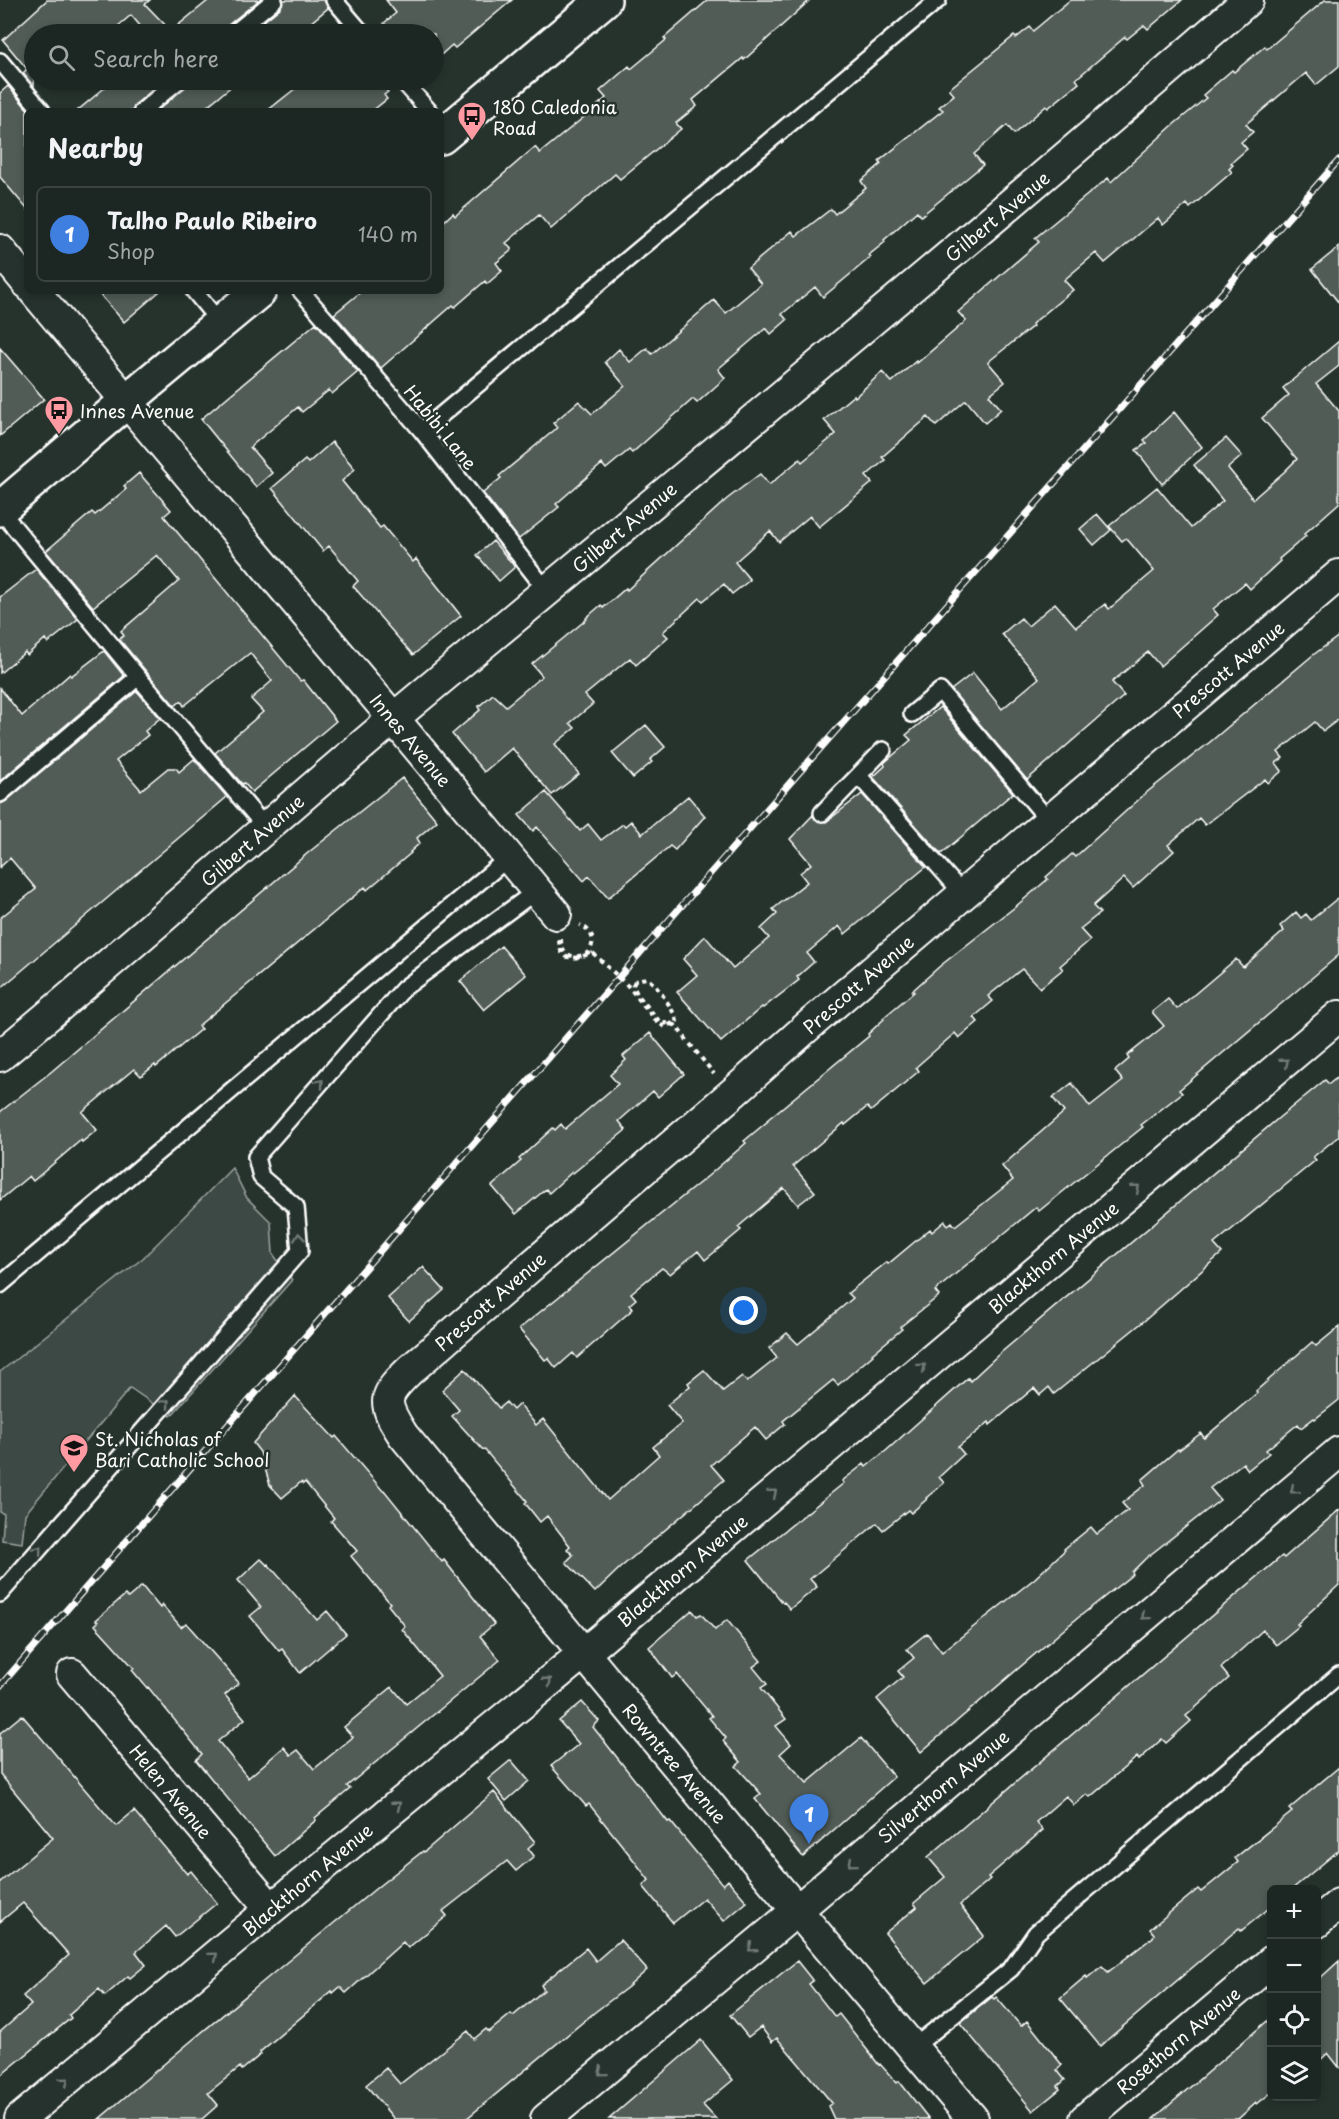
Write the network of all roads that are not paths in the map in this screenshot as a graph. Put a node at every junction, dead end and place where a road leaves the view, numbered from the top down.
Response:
1 (274, 0) edge
2 (334, 0) edge
3 (604, 0) edge
4 (938, 0) edge
5 (1248, 0) edge
6 (245, 24) edge
7 (354, 24) edge
8 (0, 61) edge
9 (24, 90) edge
10 (24, 90) edge
11 (167, 90) edge
12 (410, 90) edge
13 (39, 108) edge
14 (146, 108) edge
15 (424, 108) edge
16 (444, 123) edge
17 (0, 250) edge
18 (24, 279) edge
19 (37, 294) edge
20 (196, 294) edge
21 (255, 294) edge
22 (304, 294) edge
23 (220, 323) junction
24 (126, 401) junction
25 (422, 431) junction
26 (0, 510) edge
27 (1339, 575) edge
28 (547, 591) junction
29 (138, 677) junction
30 (912, 714) dead end
31 (394, 718) junction
32 (883, 750) dead end
33 (859, 776) junction
34 (0, 794) edge
35 (822, 813) dead end
36 (1050, 821) junction
37 (266, 828) junction
38 (508, 858) junction
39 (536, 891) junction
40 (963, 894) junction
41 (564, 927) road end
42 (1339, 1016) edge
43 (0, 1056) edge
44 (0, 1285) edge
45 (387, 1401) joint
46 (1339, 1452) edge
47 (0, 1594) edge
48 (584, 1652) junction
49 (72, 1674) dead end
50 (1339, 1675) edge
51 (1339, 1904) edge
52 (271, 1909) junction
53 (797, 1910) junction
54 (1321, 1920) edge
55 (1267, 1965) edge
56 (914, 2047) junction
57 (20, 2119) edge
58 (546, 2119) edge
59 (973, 2119) edge
60 (1085, 2119) edge

1 - 6 lane
2 - 7 lane
3 - 16 street
4 - 25 lane
5 - 28 street, Gilbert Avenue
8 - 10 lane
9 - 13 lane
11 - 14 lane
12 - 15 lane
17 - 18 street
19 - 24 street, Innes Avenue
20 - 23 lane
21 - 23 street
22 - 25 lane, Habibi Lane
23 - 24 street
24 - 26 street
24 - 31 street, Innes Avenue
25 - 28 lane, Habibi Lane
26 - 29 lane
27 - 36 street, Prescott Avenue
28 - 31 street, Gilbert Avenue
29 - 34 lane
29 - 37 lane
30 - 36 lane
31 - 37 street, Gilbert Avenue
31 - 38 street, Innes Avenue
32 - 33 lane
33 - 35 lane
33 - 40 lane
36 - 40 street, Prescott Avenue
37 - 43 street, Gilbert Avenue
38 - 39 street, Innes Avenue
38 - 44 lane
39 - 41 street, Innes Avenue
47 -> 39 lane
40 - 45 street, Prescott Avenue
48 -> 42 street, Blackthorn Avenue
45 - 48 street, Rowntree Avenue
46 -> 53 street, Silverthorn Avenue
52 -> 48 street, Blackthorn Avenue
48 - 53 street, Rowntree Avenue
49 - 52 street, Helen Avenue
50 - 56 lane
51 - 54 street
57 -> 52 street, Blackthorn Avenue
53 - 56 street, Rowntree Avenue
53 -> 58 street, Silverthorn Avenue
55 - 60 street, Rosethorn Avenue
56 - 59 street, Rowntree Avenue

